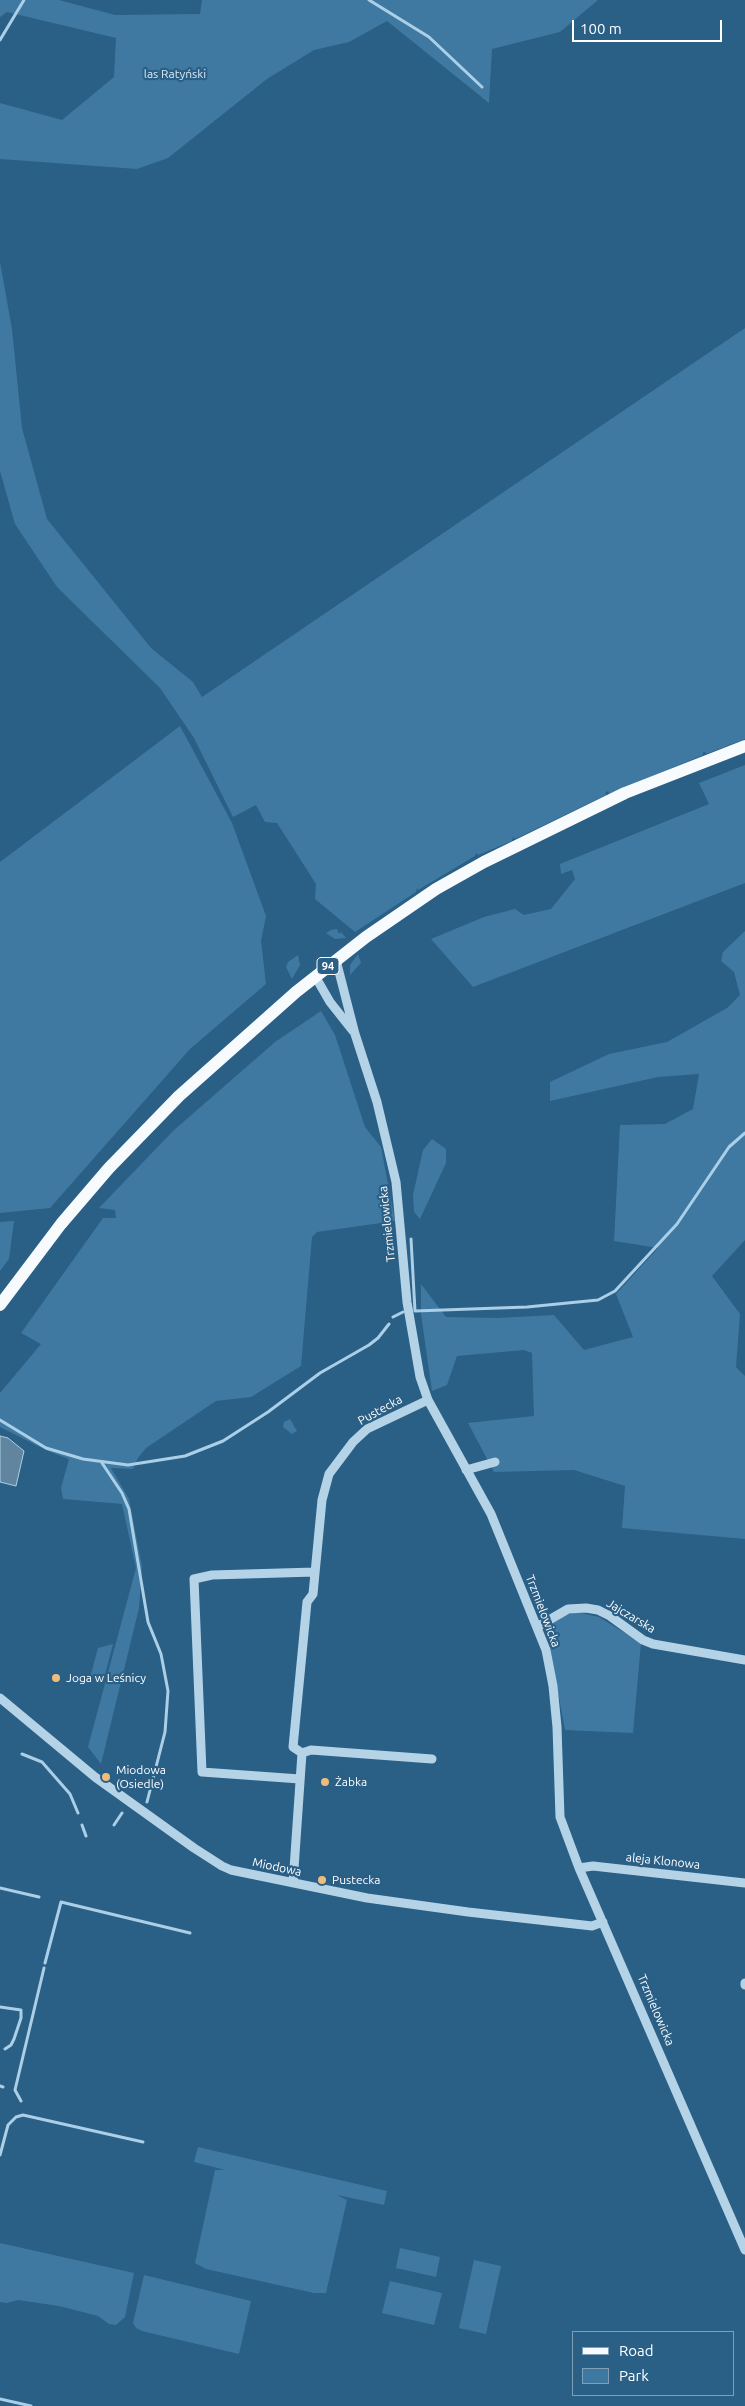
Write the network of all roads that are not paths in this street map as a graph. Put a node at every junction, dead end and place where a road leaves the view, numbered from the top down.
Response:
1 (745, 746) edge
2 (336, 960) junction
3 (315, 976) junction
4 (355, 1034) junction
5 (0, 1304) edge
6 (428, 1400) junction
7 (494, 1462) dead end
8 (466, 1470) junction
9 (315, 1572) junction
10 (537, 1627) junction
11 (745, 1660) edge
12 (0, 1698) edge
13 (302, 1753) junction
14 (432, 1759) dead end
15 (300, 1780) junction
16 (579, 1868) junction
17 (745, 1882) edge
18 (293, 1883) junction
19 (603, 1922) junction
20 (745, 2250) edge

1 - 2 main road, 94
2 - 3 main road, 94
2 - 4 street, Trzmielowicka
3 - 4 street, Trzmielowicka
3 - 5 main road, 94
4 - 6 street, Trzmielowicka
6 - 8 street, Trzmielowicka
6 - 9 street, Pustecka
7 - 8 street
8 - 10 street, Trzmielowicka
9 - 13 street, Pustecka
9 - 15 street
10 - 11 street, Jajczarska
10 - 16 street, Trzmielowicka
12 - 18 street, Miodowa
13 - 14 street
13 - 15 street, Pustecka
15 - 18 street, Pustecka
16 - 17 street, aleja Klonowa
16 - 19 street, Trzmielowicka
18 - 19 street, Miodowa
19 - 20 street, Trzmielowicka

